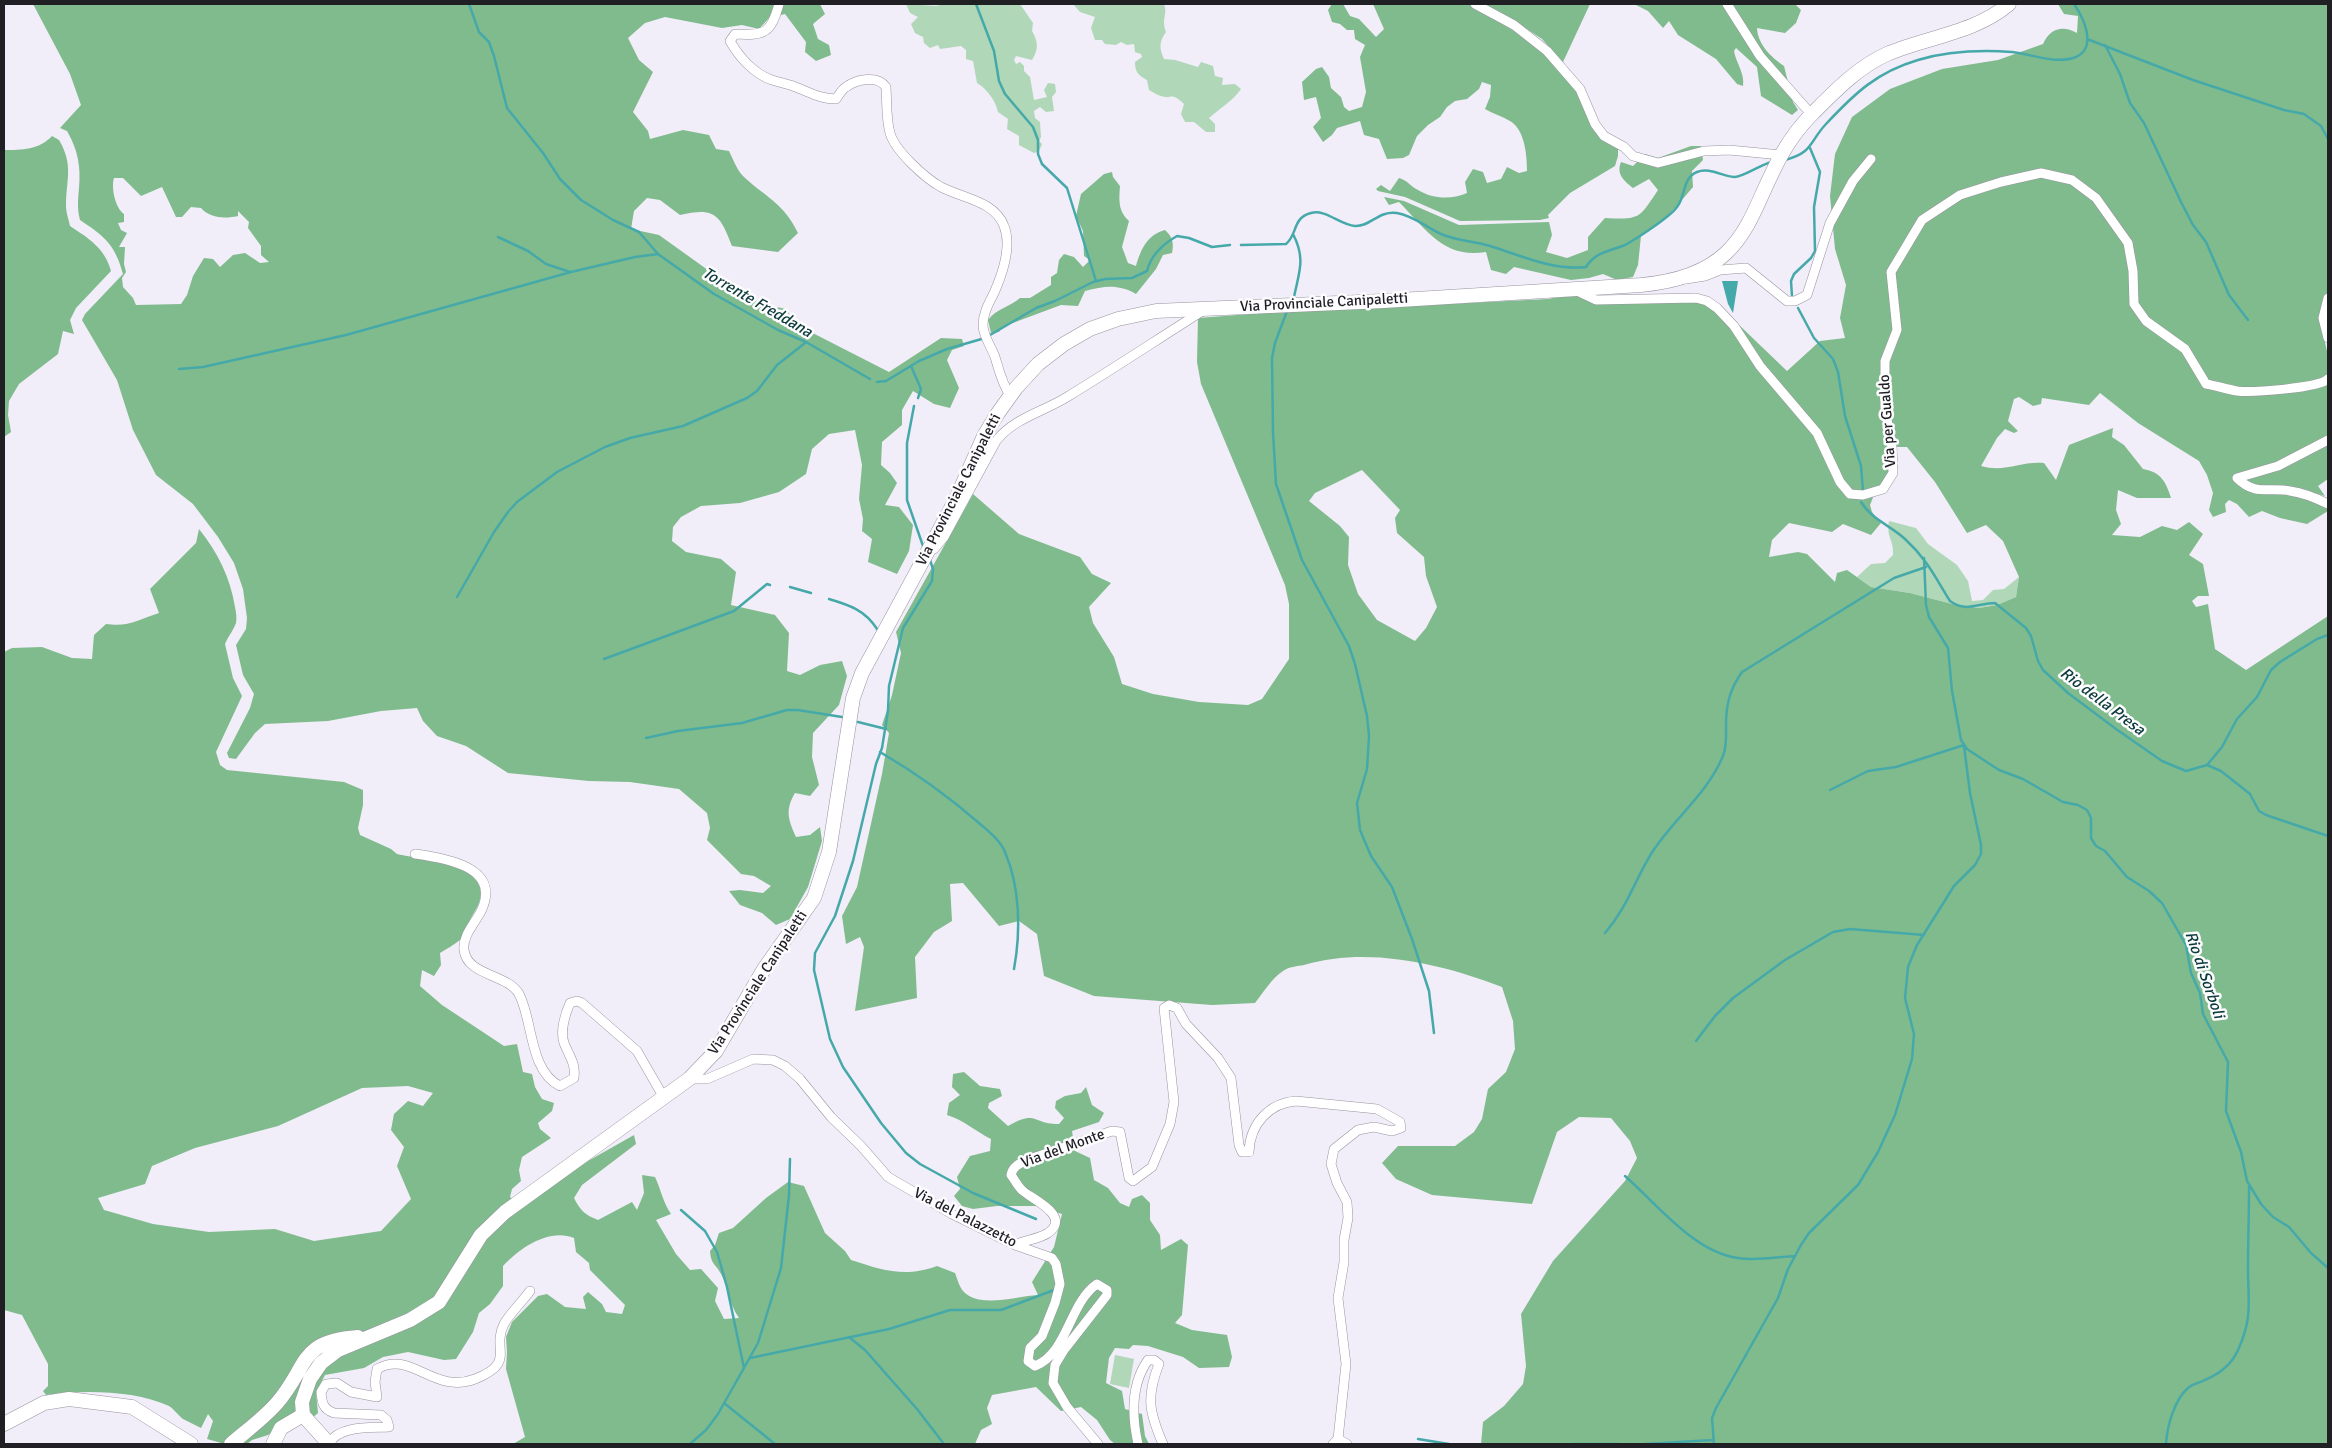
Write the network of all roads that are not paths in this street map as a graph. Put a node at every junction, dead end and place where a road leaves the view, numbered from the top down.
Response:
1 (778, 4) edge
2 (1475, 4) edge
3 (1727, 4) edge
4 (2009, 4) edge
5 (1811, 114) junction
6 (1871, 159) dead end
7 (1778, 161) junction
8 (1679, 279) junction
9 (1573, 288) junction
10 (2328, 298) edge
11 (1206, 309) junction
12 (2328, 338) edge
13 (2328, 379) edge
14 (1010, 396) junction
15 (2328, 440) edge
16 (2328, 504) edge
17 (922, 562) junction
18 (415, 854) dead end
19 (689, 1079) junction
20 (664, 1096) junction
21 (1015, 1245) junction
22 (530, 1291) dead end
23 (371, 1336) junction
24 (303, 1415) junction
25 (4, 1424) edge
26 (1336, 1441) edge
27 (191, 1444) edge
28 (231, 1444) edge
29 (273, 1444) edge
30 (329, 1444) edge
31 (1098, 1444) edge
32 (1138, 1444) edge
33 (1163, 1444) edge
34 (1347, 1444) edge

1 - 14 street
2 - 7 street
3 - 5 street
4 - 5 main road, Via Provinciale Canipaletti
5 - 7 main road, Via Provinciale Canipaletti
6 - 8 street
7 - 8 main road, Via Provinciale Canipaletti
8 - 9 main road, Via Provinciale Canipaletti
9 - 11 main road, Via Provinciale Canipaletti
9 - 13 street, Via per Gualdo
10 - 12 street
11 - 14 main road, Via Provinciale Canipaletti
11 - 17 street
14 - 17 main road, Via Provinciale Canipaletti
15 - 16 street
17 - 19 main road, Via Provinciale Canipaletti
18 - 20 street
19 - 20 main road, Via Provinciale Canipaletti
19 - 21 street, Via del Palazzetto
20 - 23 main road, Via Provinciale Canipaletti
21 - 26 street, Via del Monte
21 - 31 street, Via del Palazzetto
22 - 30 street
23 - 24 main road, Via Provinciale Canipaletti
23 - 28 main road
24 - 29 main road
24 - 30 main road
25 - 27 main road
26 - 34 street
32 - 33 street

